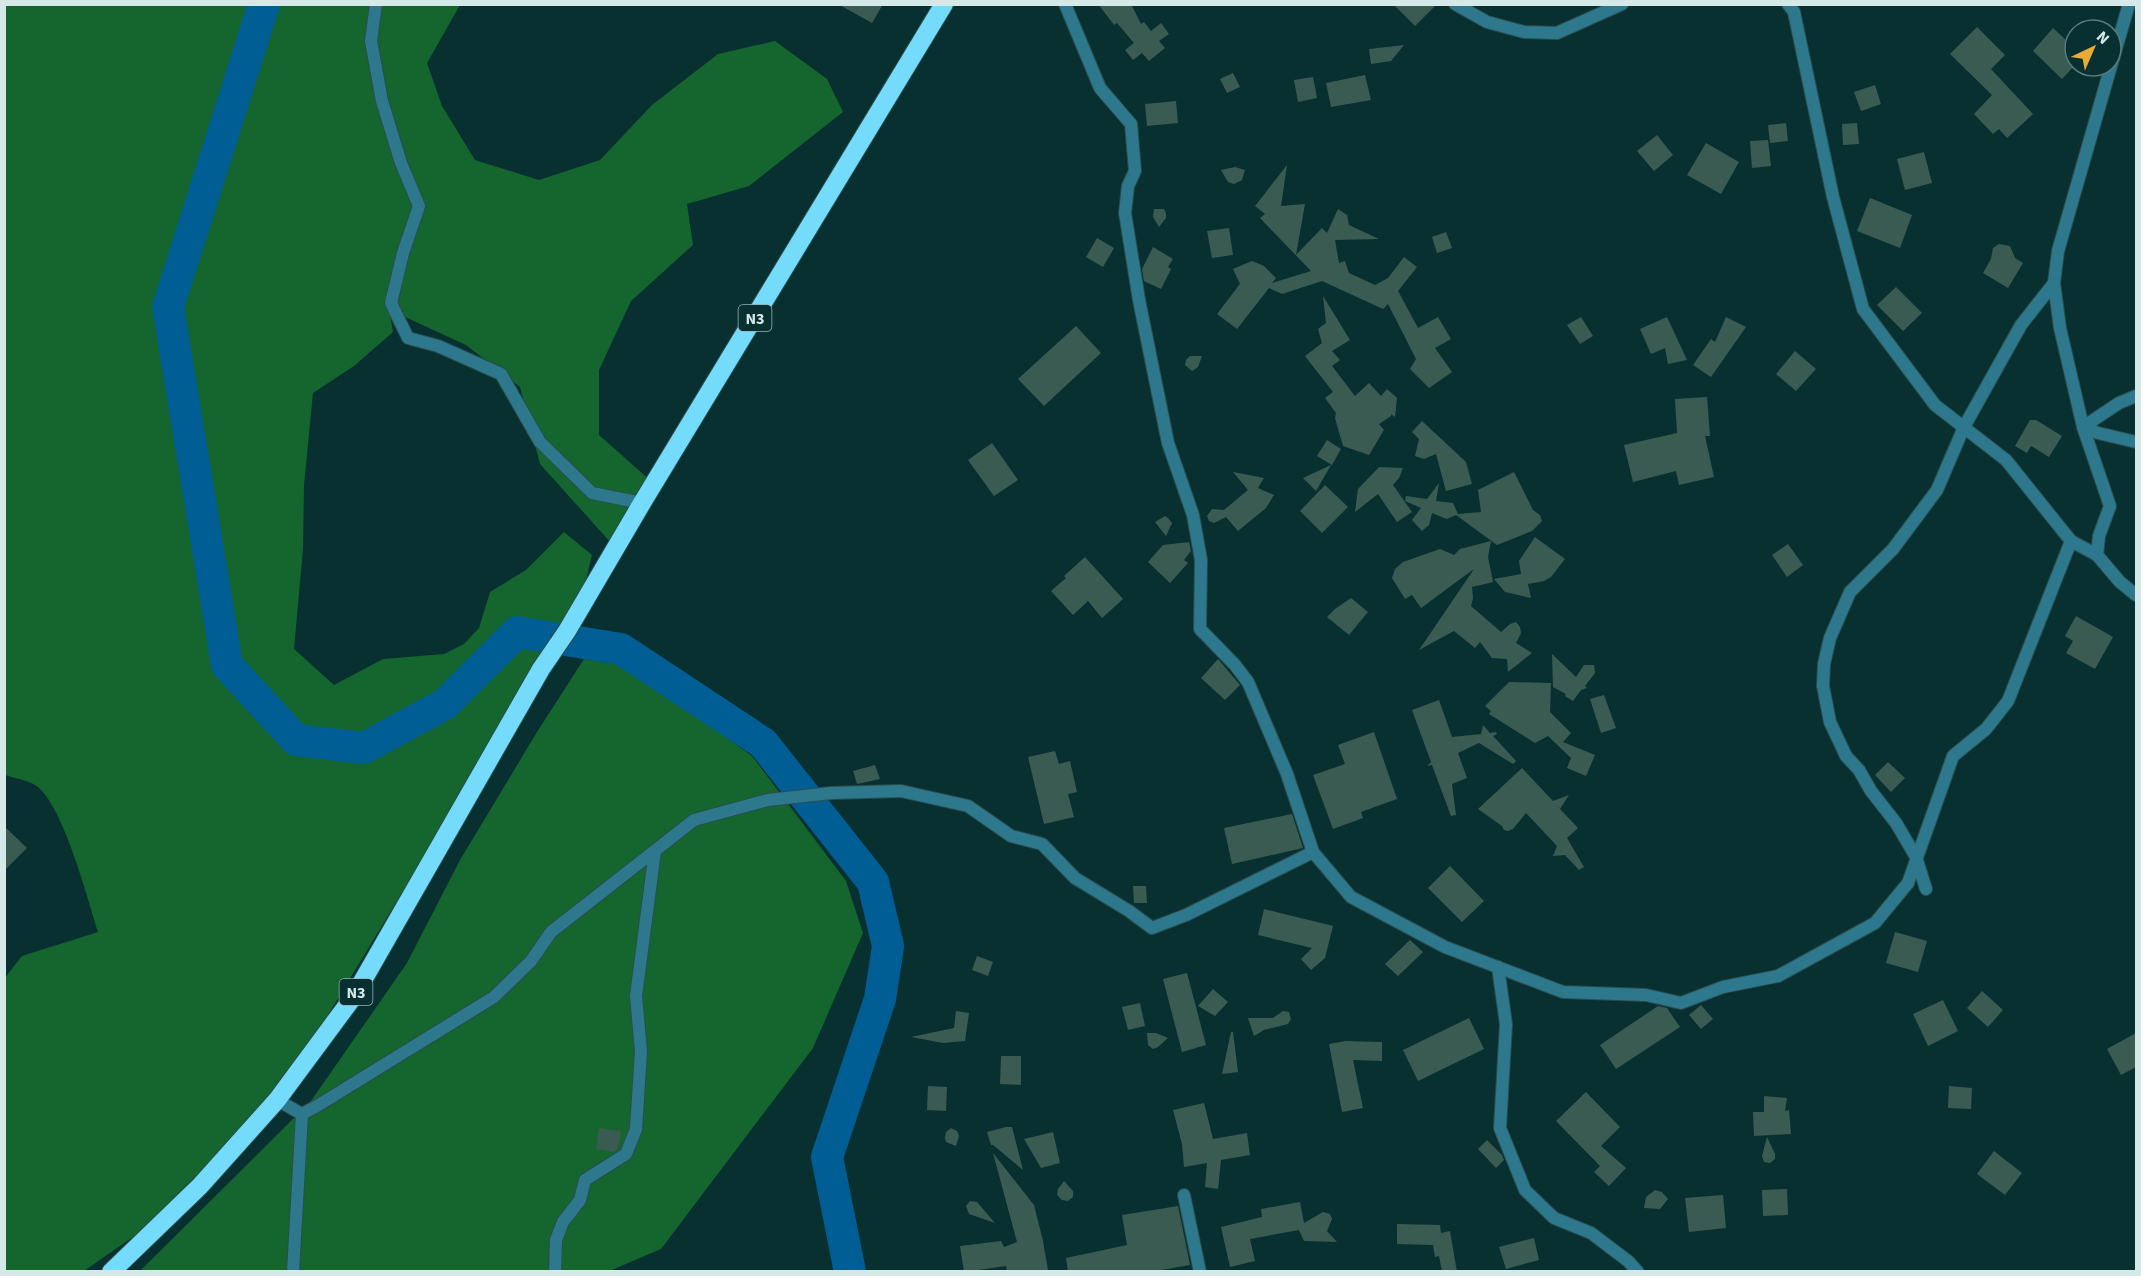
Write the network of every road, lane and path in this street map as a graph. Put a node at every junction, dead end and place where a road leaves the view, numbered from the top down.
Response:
1 (376, 4) edge
2 (944, 4) edge
3 (1065, 4) edge
4 (1455, 4) edge
5 (1622, 4) edge
6 (1788, 4) edge
7 (2129, 4) edge
8 (2123, 25) edge
9 (2108, 78) edge
10 (2054, 283) junction
11 (2136, 396) edge
12 (1964, 427) junction
13 (2083, 427) junction
14 (2136, 442) edge
15 (642, 503) junction
16 (2072, 541) junction
17 (2097, 555) junction
18 (2136, 595) edge
19 (655, 851) junction
20 (1313, 852) junction
21 (1916, 857) junction
22 (1926, 889) dead end
23 (1498, 967) junction
24 (277, 1100) junction
25 (302, 1114) junction
26 (1184, 1195) dead end
27 (111, 1272) edge
28 (293, 1272) edge
29 (555, 1272) edge
30 (1200, 1272) edge
31 (1638, 1272) edge

1 - 15 street
2 - 15 highway, N3
3 - 20 street
4 - 5 street
6 - 12 street
7 - 8 street
9 - 10 street
10 - 12 street
10 - 13 street
11 - 13 street
12 - 16 street
12 - 21 street
13 - 14 street
13 - 17 street
15 - 24 highway, N3
16 - 17 street
16 - 21 street
17 - 18 street
19 - 20 street
19 - 25 street
19 - 29 street
20 - 23 street
21 - 22 street
21 - 23 street
23 - 31 street
24 - 25 street
24 - 27 highway, N3
25 - 28 street
26 - 30 street

